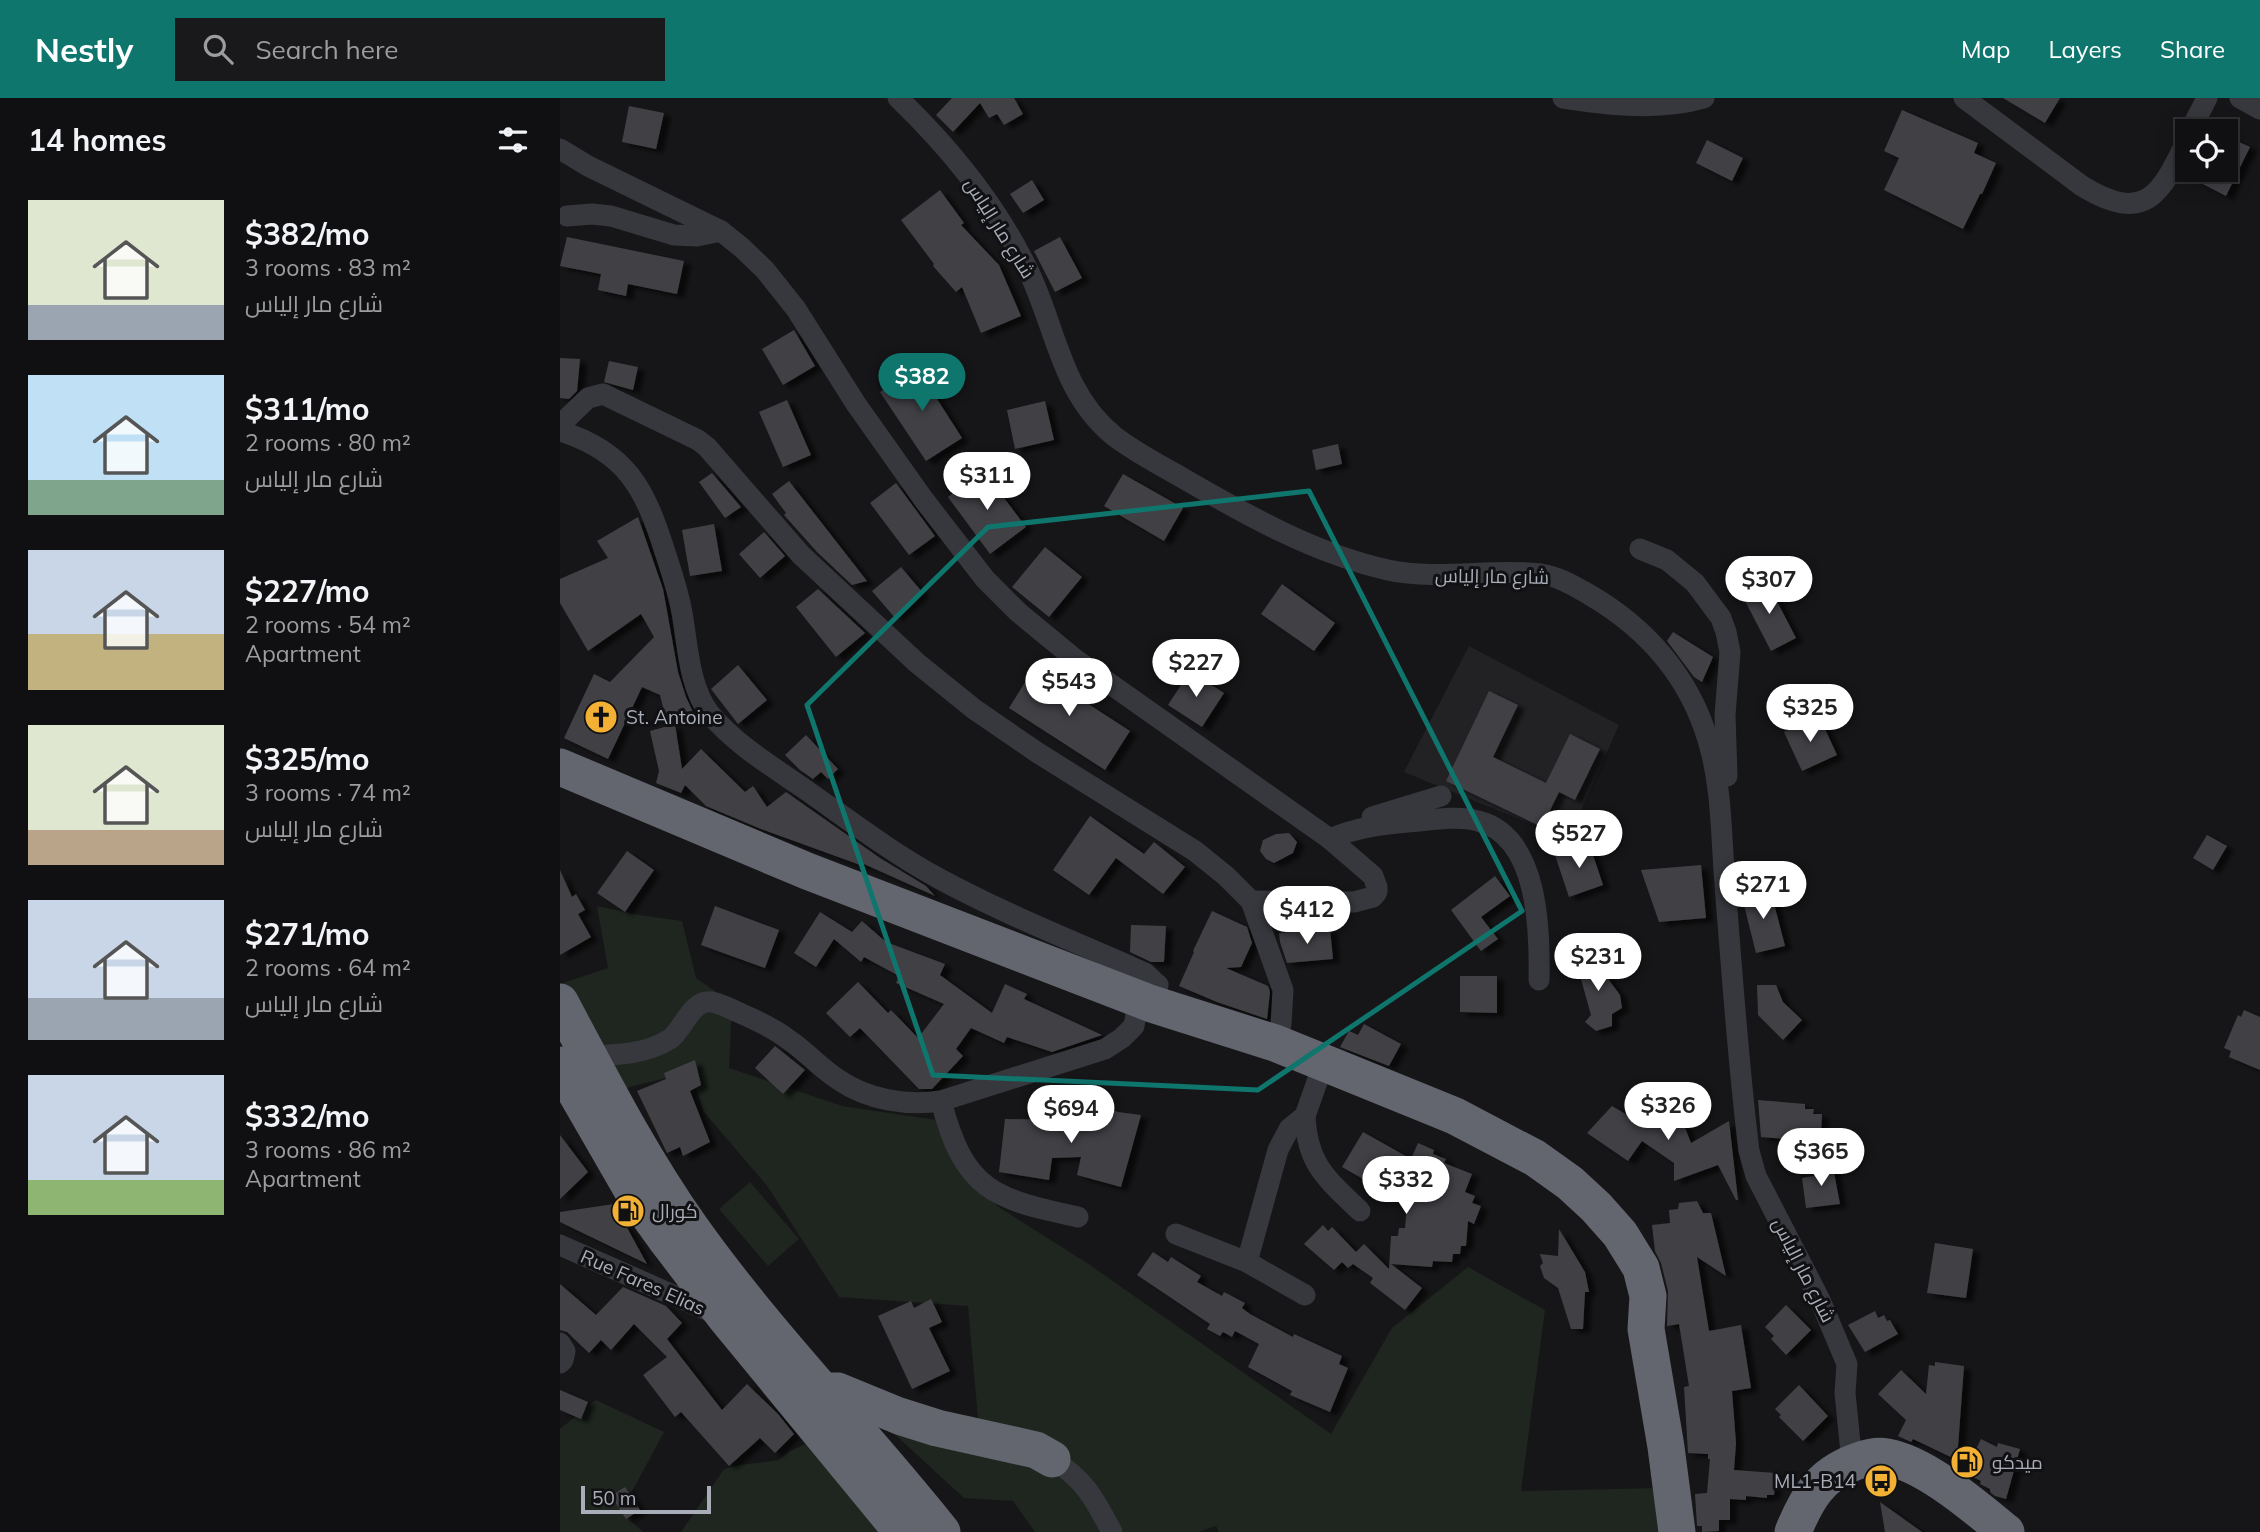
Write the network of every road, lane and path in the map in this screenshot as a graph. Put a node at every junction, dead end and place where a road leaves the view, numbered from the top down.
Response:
1 (898, 98) edge
2 (1563, 98) edge
3 (1704, 98) edge
4 (1964, 98) edge
5 (2207, 98) edge
6 (2240, 98) edge
7 (2260, 109) edge
8 (2196, 119) edge
9 (560, 149) edge
10 (2175, 163) edge
11 (567, 216) dead end
12 (721, 231) junction
13 (560, 425) edge
14 (560, 431) edge
15 (1640, 549) dead end
16 (560, 766) edge
17 (560, 789) edge
18 (1441, 796) dead end
19 (1721, 821) junction
20 (1361, 828) junction
21 (1330, 839) junction
22 (1251, 901) junction
23 (1539, 980) dead end
24 (560, 1002) edge
25 (1144, 1009) junction
26 (1275, 1044) junction
27 (568, 1066) edge
28 (1318, 1079) junction
29 (941, 1101) junction
30 (1305, 1116) junction
31 (1360, 1211) dead end
32 (1078, 1216) dead end
33 (1176, 1234) dead end
34 (560, 1245) edge
35 (1247, 1262) junction
36 (1305, 1295) dead end
37 (726, 1318) junction
38 (1646, 1329) junction
39 (560, 1343) edge
40 (560, 1363) edge
41 (823, 1391) junction
42 (852, 1423) junction
43 (919, 1436) junction
44 (1052, 1459) junction
45 (1852, 1463) junction
46 (902, 1482) junction
47 (902, 1532) edge
48 (942, 1532) edge
49 (1112, 1532) edge
50 (1676, 1532) edge
51 (1793, 1532) edge
52 (2006, 1532) edge

1 - 19 street, شارع مار إلياس
2 - 3 street
4 - 10 street
5 - 8 street
6 - 7 street
9 - 12 street
11 - 12 street
12 - 21 street
13 - 22 street
14 - 25 street
15 - 19 street
16 - 25 highway
17 - 25 highway
18 - 20 street
19 - 45 street, شارع مار إلياس
20 - 21 street
20 - 23 street
21 - 22 street
22 - 26 street
24 - 27 highway
25 - 26 highway
25 - 28 highway
25 - 29 street
26 - 38 highway
27 - 29 street
27 - 37 highway
27 - 41 highway
28 - 30 street
28 - 38 highway
29 - 32 street
30 - 31 street
30 - 35 street
33 - 35 street
34 - 37 street, Rue Fares Elias
35 - 36 street
37 - 47 highway
38 - 50 highway
39 - 40 street
41 - 42 highway
41 - 44 highway
42 - 43 highway
42 - 46 highway
43 - 44 highway
43 - 46 highway
44 - 49 street
45 - 51 highway
45 - 52 highway
46 - 48 highway

